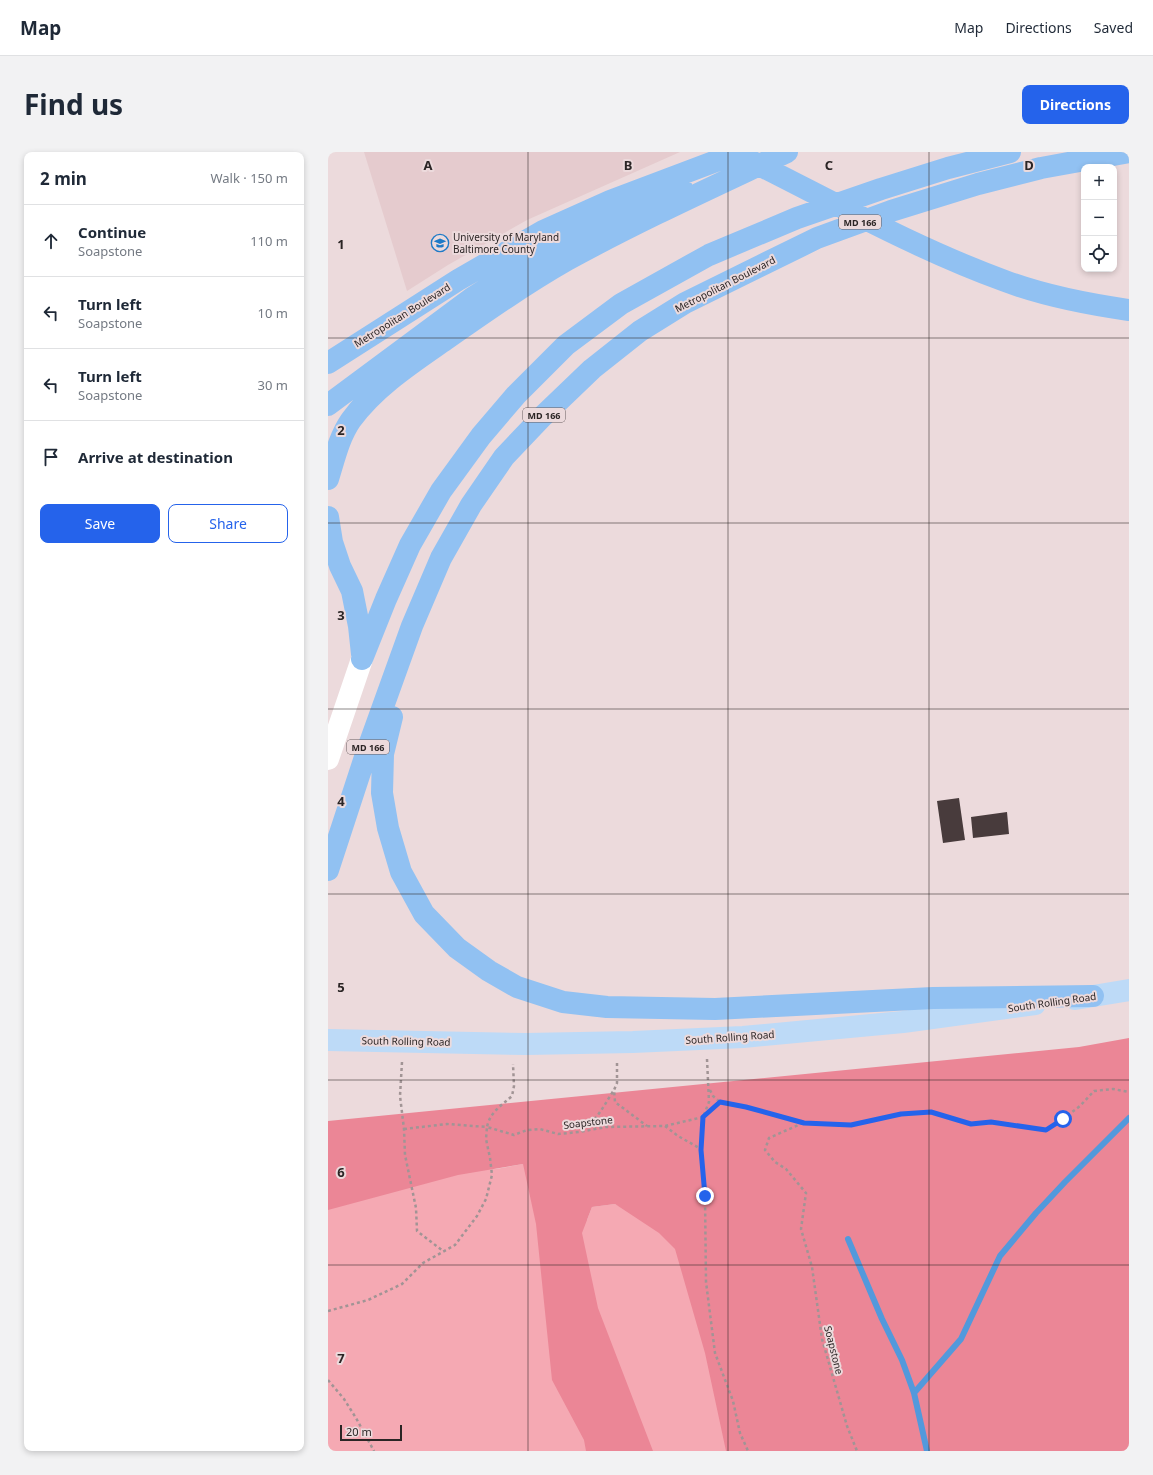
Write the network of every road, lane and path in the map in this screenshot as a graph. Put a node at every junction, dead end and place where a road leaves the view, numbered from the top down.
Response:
1 (734, 152) edge
2 (740, 152) edge
3 (761, 152) edge
4 (787, 152) edge
5 (1010, 152) edge
6 (1129, 152) edge
7 (627, 210) junction
8 (1129, 310) edge
9 (328, 363) edge
10 (328, 405) edge
11 (328, 479) edge
12 (328, 517) edge
13 (412, 626) junction
14 (362, 659) junction
15 (328, 760) edge
16 (328, 870) edge
17 (1129, 990) edge
18 (1094, 996) junction
19 (705, 1038) junction
20 (328, 1040) edge
21 (403, 1041) junction
22 (616, 1042) junction
23 (513, 1044) junction
24 (709, 1087) junction
25 (614, 1090) junction
26 (1129, 1092) edge
27 (720, 1102) junction
28 (703, 1117) junction
29 (804, 1123) junction
30 (665, 1126) junction
31 (487, 1127) junction
32 (647, 1127) junction
33 (404, 1129) junction
34 (579, 1132) junction
35 (701, 1150) junction
36 (443, 1251) junction
37 (328, 1311) edge
38 (328, 1380) edge
39 (374, 1451) edge
40 (748, 1451) edge
41 (857, 1451) edge

1 - 8 highway
2 - 7 highway, Metropolitan Boulevard
3 - 7 highway
4 - 7 highway
5 - 14 highway
6 - 13 highway, Metropolitan Boulevard / MD 166
7 - 9 highway, Metropolitan Boulevard
7 - 10 highway
7 - 11 highway
12 - 14 highway
13 - 16 highway, MD 166
13 - 18 highway
14 - 15 lane
17 - 18 main road, South Rolling Road
18 - 19 main road, South Rolling Road
19 - 22 main road, South Rolling Road
19 - 24 path
20 - 21 main road, South Rolling Road
21 - 23 main road, South Rolling Road
21 - 33 path
22 - 23 main road, South Rolling Road
22 - 25 path
23 - 31 path
24 - 27 path
24 - 28 path
25 - 32 path
25 - 34 path
26 - 29 path, Soapstone
27 - 28 path, Soapstone
27 - 29 path, Soapstone
28 - 30 path, Soapstone
28 - 35 path
29 - 41 path, Soapstone
30 - 32 path, Soapstone
30 - 35 path
31 - 33 path, Soapstone
31 - 34 path, Soapstone
31 - 36 path
32 - 34 path, Soapstone
33 - 36 path
35 - 40 path
36 - 37 path
38 - 39 path

